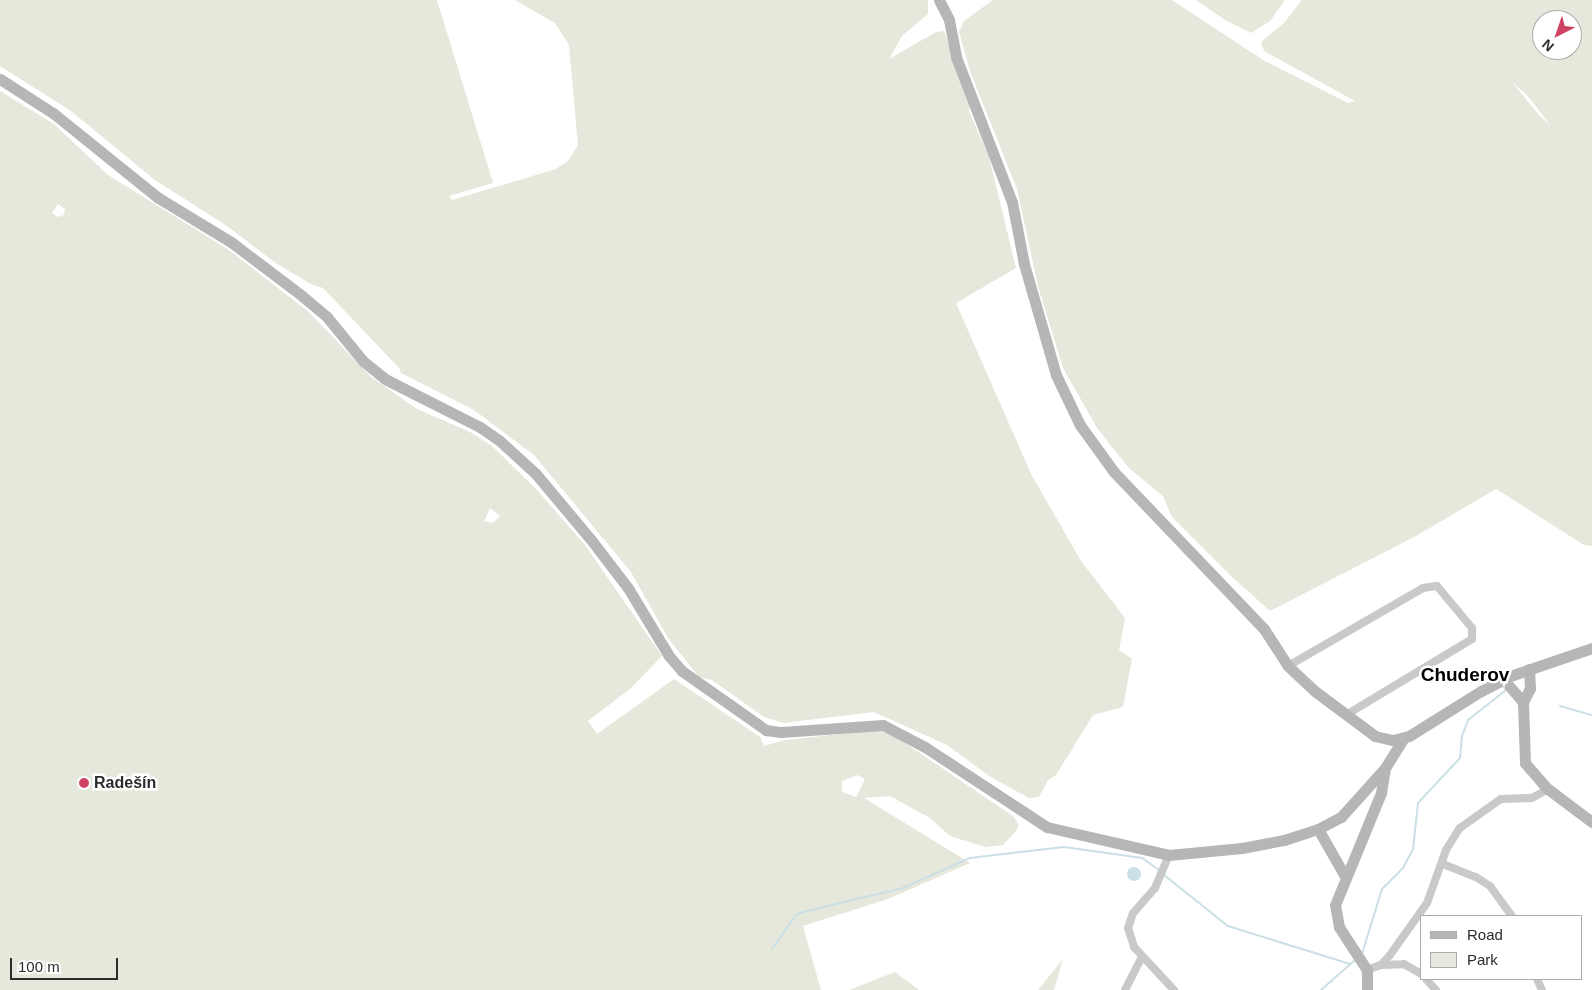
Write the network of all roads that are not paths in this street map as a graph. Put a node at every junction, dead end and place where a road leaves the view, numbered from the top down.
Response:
1 (939, 0) edge
2 (0, 79) edge
3 (1592, 648) edge
4 (1288, 666) junction
5 (1530, 669) junction
6 (1518, 690) junction
7 (1346, 715) junction
8 (1403, 739) junction
9 (1386, 767) junction
10 (1548, 789) junction
11 (1592, 822) edge
12 (1318, 829) junction
13 (1169, 855) junction
14 (1443, 864) junction
15 (1346, 878) junction
16 (1511, 915) edge
17 (1142, 957) junction
18 (1363, 962) junction
19 (1381, 965) junction
20 (1420, 973) edge
21 (1427, 980) edge
22 (1125, 990) edge
23 (1174, 990) edge
24 (1367, 990) edge
25 (1436, 990) edge

1 - 4 street
2 - 13 street
3 - 5 street
4 - 7 street
4 - 7 street
5 - 6 street
5 - 6 street
6 - 8 street
6 - 10 street
7 - 8 street
8 - 9 street
9 - 12 street
9 - 15 street
10 - 11 street
10 - 14 street
12 - 13 street
12 - 15 street
13 - 17 street
14 - 16 street
14 - 19 street
15 - 18 street
17 - 22 street
17 - 23 street
18 - 19 street
18 - 24 street
19 - 20 street
21 - 25 street

